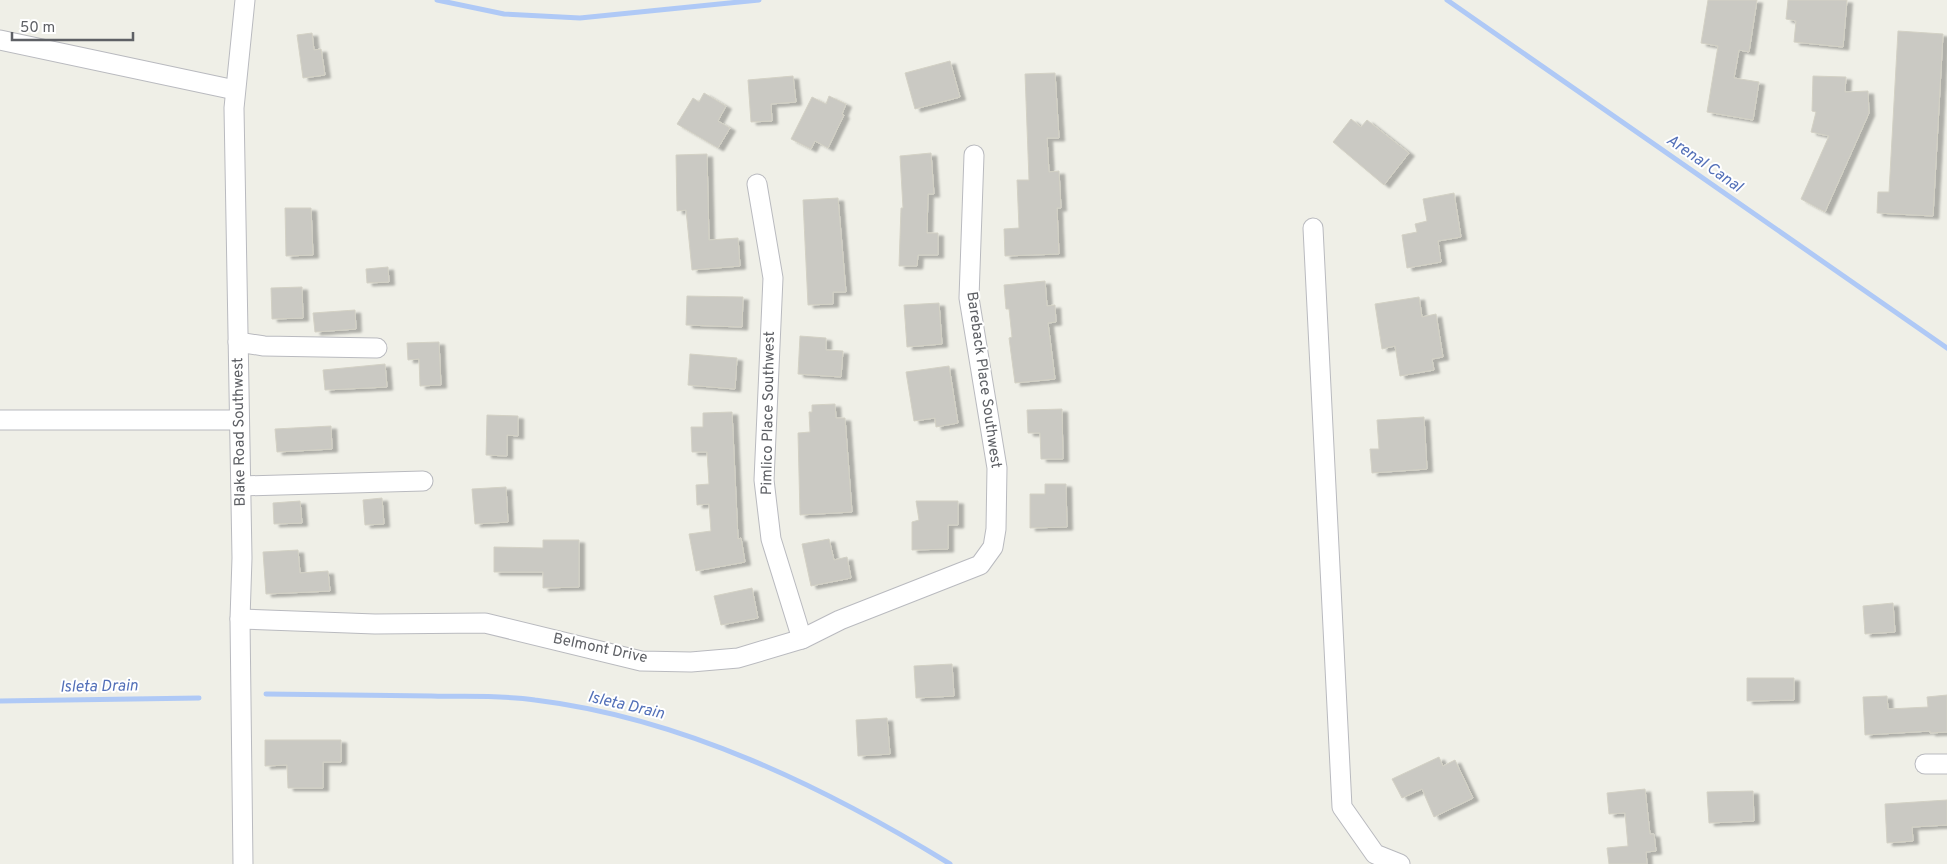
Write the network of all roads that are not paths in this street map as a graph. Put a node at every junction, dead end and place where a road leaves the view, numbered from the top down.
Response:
1 (245, 0) edge
2 (0, 40) edge
3 (235, 90) junction
4 (974, 155) dead end
5 (757, 184) dead end
6 (1313, 228) dead end
7 (238, 342) junction
8 (376, 348) dead end
9 (0, 420) edge
10 (240, 420) junction
11 (423, 481) dead end
12 (241, 486) junction
13 (947, 578) joint
14 (240, 619) junction
15 (802, 639) junction
16 (1925, 764) dead end
17 (1947, 764) edge
18 (243, 864) edge
19 (1400, 864) edge

1 - 3 street, Blake Road Southwest
2 - 3 street
3 - 7 street, Blake Road Southwest
4 - 13 street, Bareback Place Southwest
5 - 15 street, Pimlico Place Southwest
6 - 19 street
7 - 8 street
7 - 10 street, Blake Road Southwest
9 - 10 street
10 - 12 street, Blake Road Southwest
11 - 12 street
12 - 14 street, Blake Road Southwest
13 - 15 street, Belmont Drive
14 - 15 street, Belmont Drive
14 - 18 street, Blake Road Southwest
16 - 17 street

